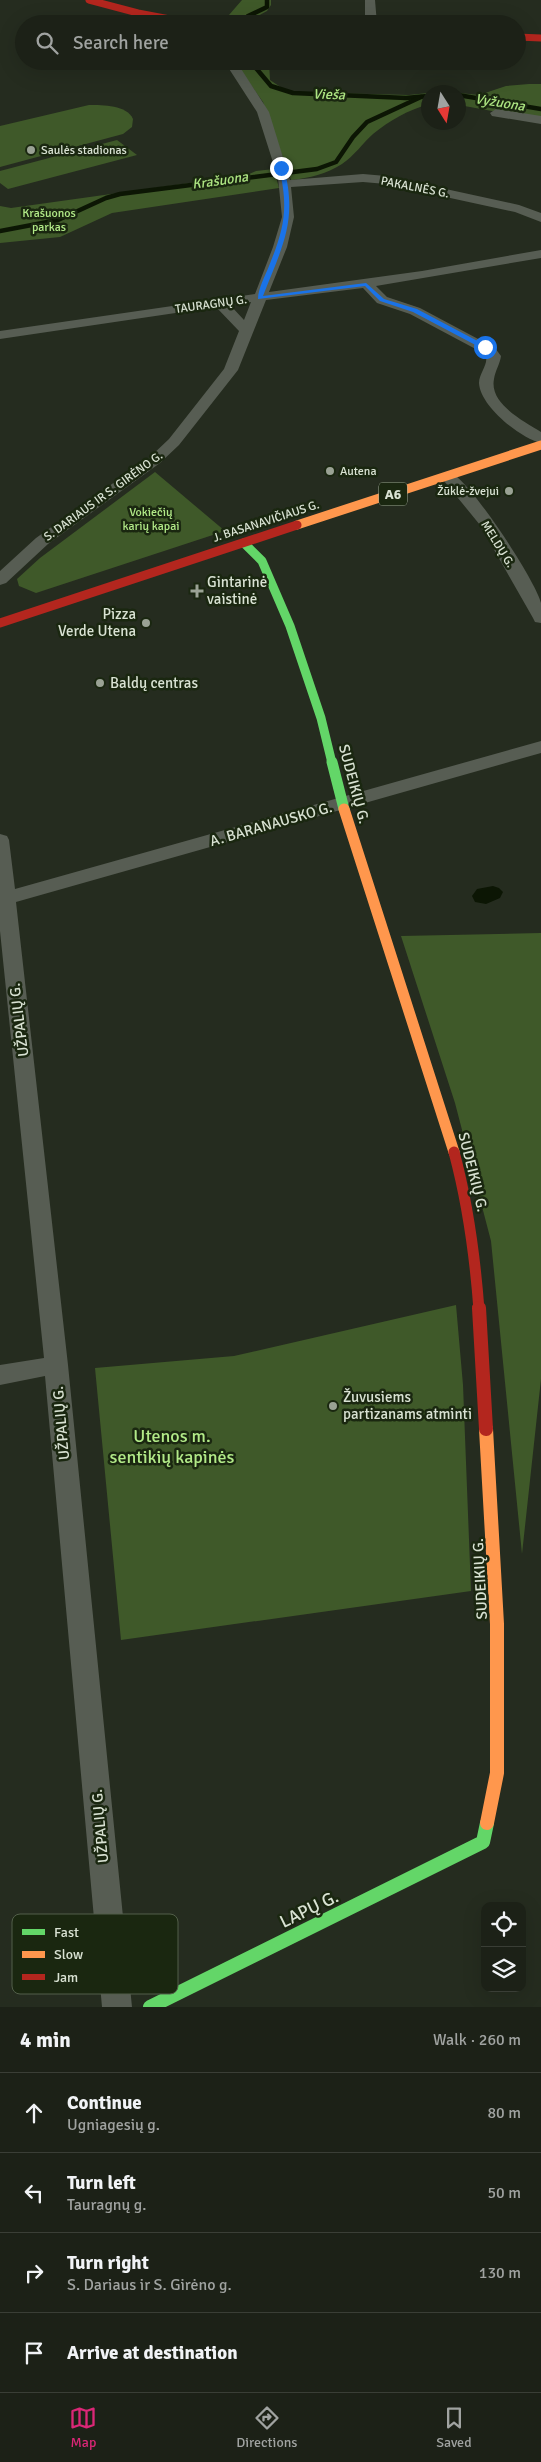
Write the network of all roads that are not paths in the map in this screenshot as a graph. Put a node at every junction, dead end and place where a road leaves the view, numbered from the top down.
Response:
1 (89, 0) edge
2 (370, 0) edge
3 (144, 15) edge
4 (371, 15) edge
5 (526, 37) edge
6 (541, 38) edge
7 (236, 70) edge
8 (496, 113) dead end
9 (541, 120) edge
10 (284, 177) junction
11 (541, 218) edge
12 (541, 254) edge
13 (366, 284) junction
14 (260, 298) junction
15 (220, 303) junction
16 (246, 330) junction
17 (0, 336) edge
18 (541, 439) edge
19 (541, 445) edge
20 (448, 476) junction
21 (244, 543) junction
22 (0, 580) edge
23 (541, 618) edge
24 (0, 623) edge
25 (541, 747) edge
26 (342, 804) junction
27 (0, 840) edge
28 (2, 900) edge
29 (56, 1365) junction
30 (0, 1375) edge
31 (483, 1842) joint
32 (108, 1914) edge
33 (178, 1993) edge
34 (116, 1994) edge
35 (176, 1994) edge
36 (117, 2007) edge
37 (150, 2007) edge

1 - 3 street
2 - 4 street
5 - 6 street
7 - 10 street, S. DARIAUS IR S. GIRĖNO G.
8 - 9 street
10 - 11 street, PAKALNĖS G.
10 - 14 street, S. DARIAUS IR S. GIRĖNO G.
12 - 13 street, TAURAGNŲ G.
13 - 14 street, TAURAGNŲ G.
13 - 18 street
14 - 15 street, TAURAGNŲ G.
14 - 16 street, S. DARIAUS IR S. GIRĖNO G.
15 - 16 street
15 - 17 street, TAURAGNŲ G.
16 - 22 street, S. DARIAUS IR S. GIRĖNO G.
19 - 20 street, J. BASANAVIČIAUS G. / A6
20 - 21 street, J. BASANAVIČIAUS G. / A6
20 - 23 street, MELDŲ G.
21 - 24 street, J. BASANAVIČIAUS G. / A6
21 - 26 street, SUDEIKIŲ G.
25 - 26 street, A. BARANAUSKO G.
26 - 28 street, A. BARANAUSKO G.
26 - 31 street, SUDEIKIŲ G.
27 - 28 street, UŽPALIŲ G.
28 - 29 street, UŽPALIŲ G.
29 - 30 street
29 - 32 street, UŽPALIŲ G.
31 - 33 street, LAPŲ G.
34 - 36 street, UŽPALIŲ G.
35 - 37 street, LAPŲ G.

